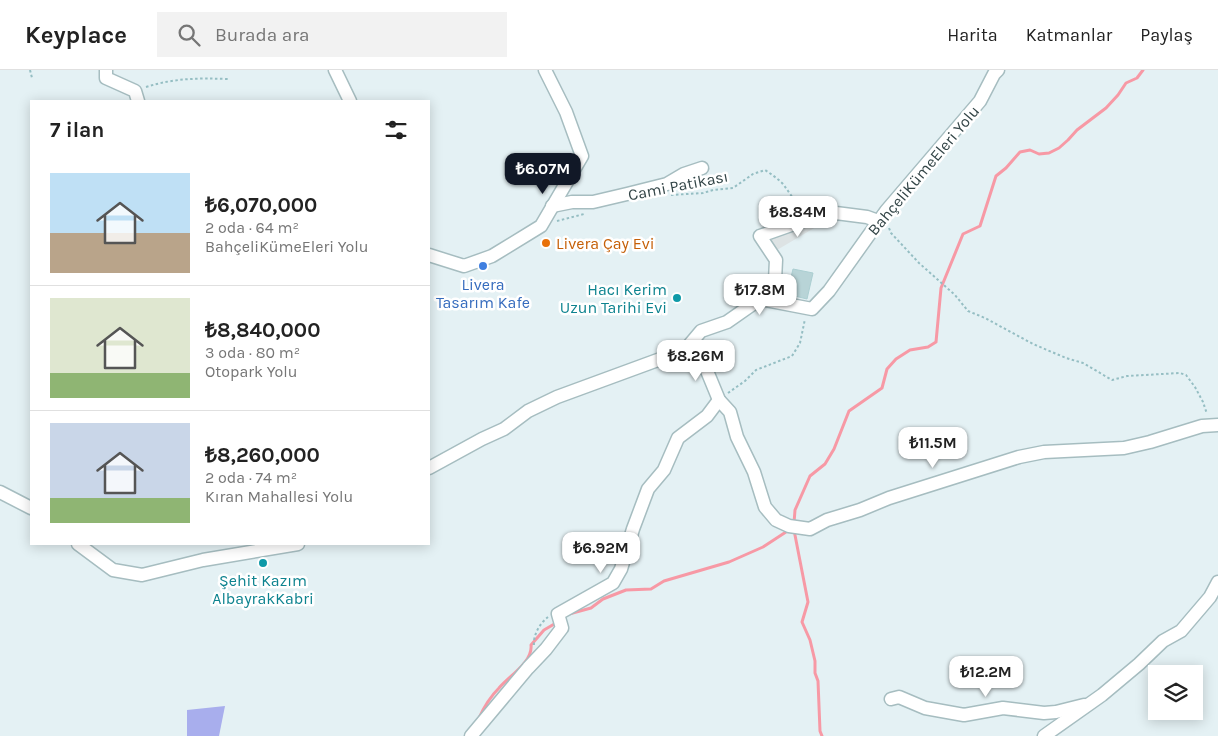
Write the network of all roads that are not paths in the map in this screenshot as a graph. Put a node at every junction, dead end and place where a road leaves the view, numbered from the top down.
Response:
1 (106, 70) edge
2 (335, 70) edge
3 (545, 70) edge
4 (998, 70) edge
5 (136, 96) edge
6 (350, 100) edge
7 (702, 168) dead end
8 (552, 206) junction
9 (883, 224) junction
10 (430, 255) edge
11 (774, 301) junction
12 (685, 350) junction
13 (719, 400) junction
14 (1217, 425) edge
15 (430, 467) edge
16 (0, 492) edge
17 (30, 507) edge
18 (79, 545) edge
19 (292, 545) edge
20 (1218, 582) edge
21 (892, 699) dead end
22 (1089, 704) junction
23 (472, 736) edge
24 (1044, 736) edge

1 - 5 street
2 - 6 street
3 - 8 street
4 - 9 street, BahçeliKümeEleri Yolu
7 - 8 street
8 - 10 street
9 - 11 street, BahçeliKümeEleri Yolu
9 - 11 street
11 - 12 street, BahçeliKümeEleri Yolu
12 - 13 street
12 - 15 street, BahçeliKümeEleri Yolu
13 - 14 street
13 - 23 street
16 - 17 street
18 - 19 street
20 - 22 street
21 - 22 street
22 - 24 street

